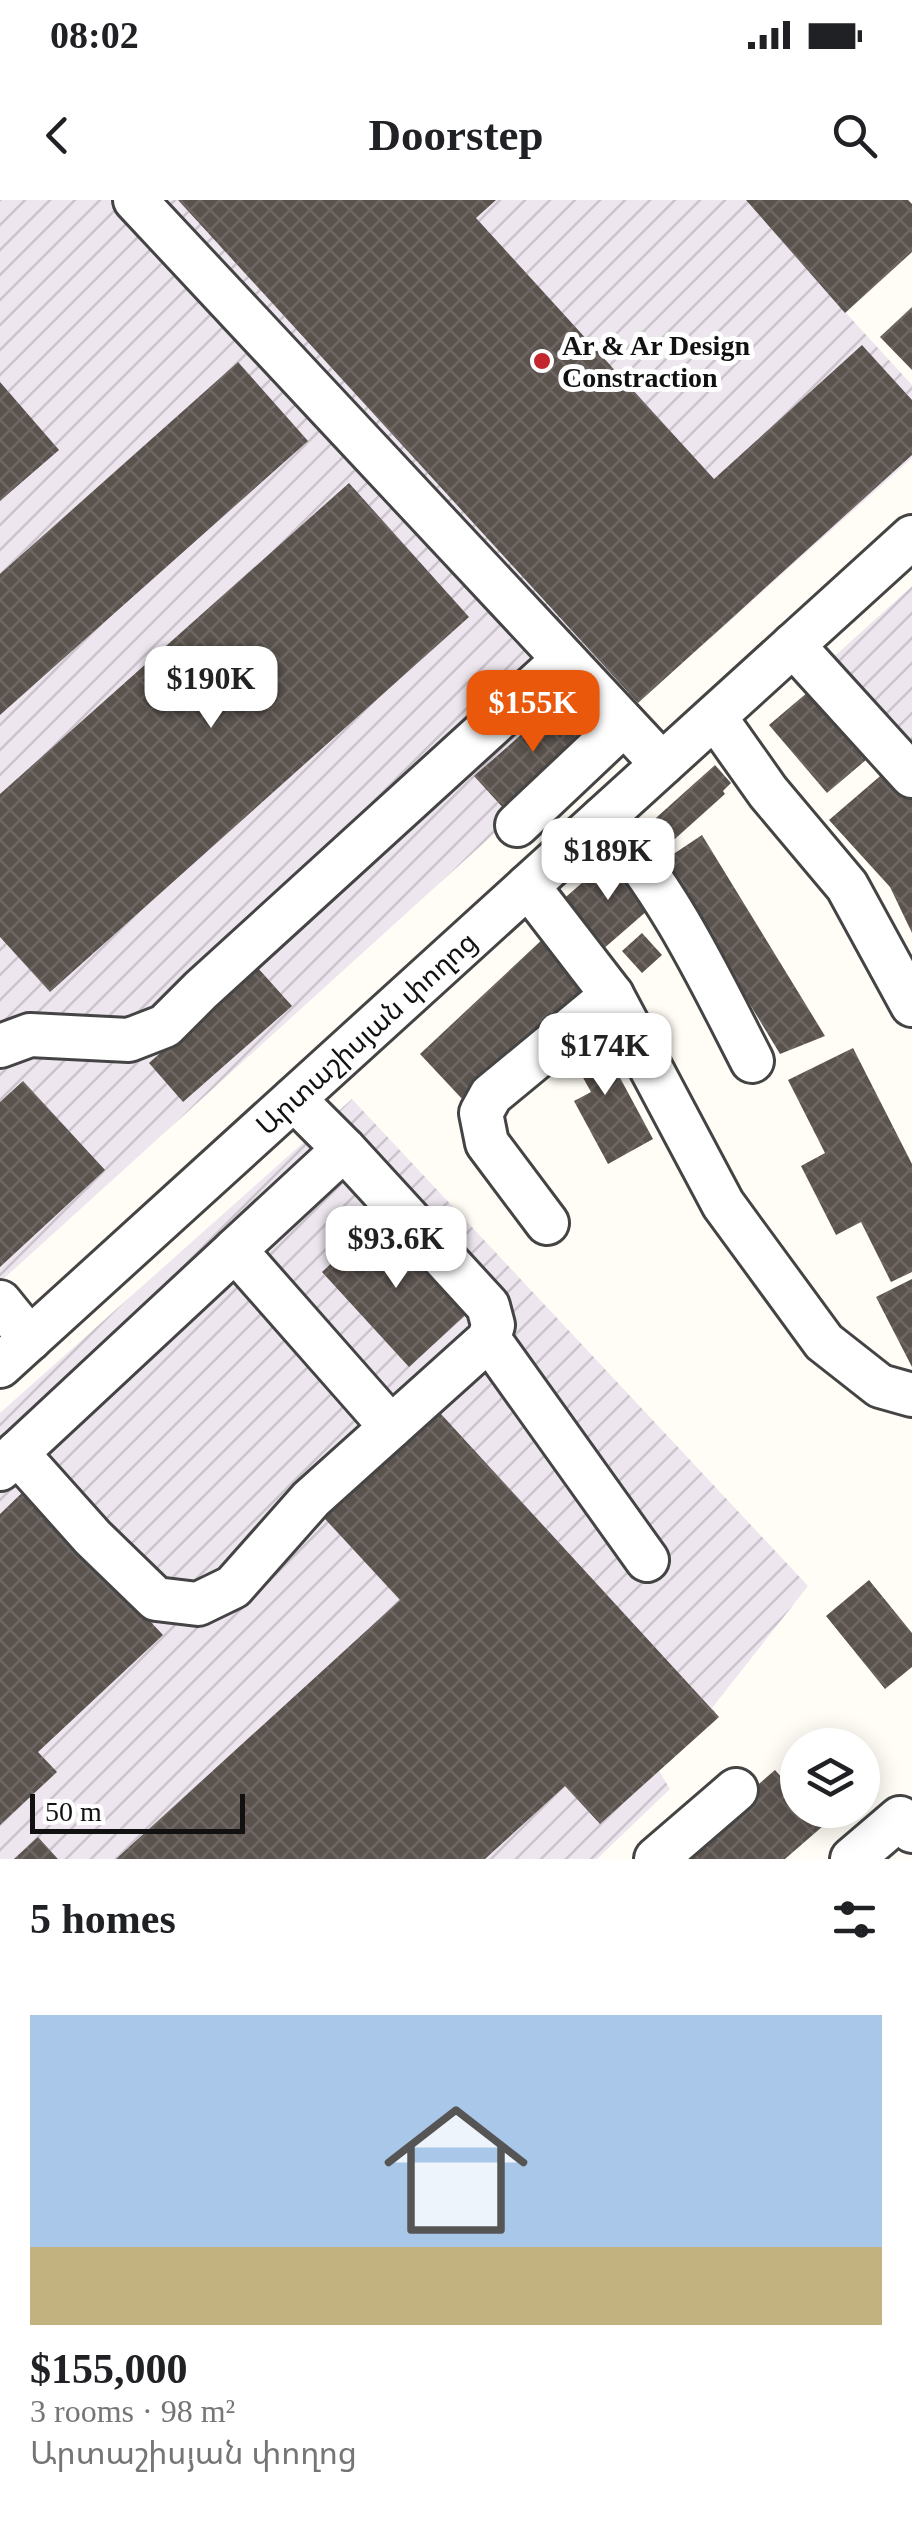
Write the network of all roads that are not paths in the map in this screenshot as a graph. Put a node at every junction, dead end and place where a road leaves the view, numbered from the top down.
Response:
1 (135, 200) edge
2 (912, 537) edge
3 (793, 645) junction
4 (564, 660) junction
5 (715, 717) junction
6 (624, 724) junction
7 (662, 764) junction
8 (912, 776) edge
9 (603, 818) junction
10 (517, 825) dead end
11 (528, 886) junction
12 (612, 995) junction
13 (912, 1004) edge
14 (0, 1046) edge
15 (752, 1061) dead end
16 (294, 1100) junction
17 (344, 1150) junction
18 (547, 1222) dead end
19 (235, 1250) junction
20 (0, 1302) edge
21 (489, 1339) junction
22 (15, 1353) edge
23 (912, 1395) edge
24 (391, 1427) junction
25 (9, 1461) edge
26 (647, 1560) dead end
27 (736, 1790) dead end
28 (912, 1832) edge
29 (656, 1859) edge
30 (852, 1859) edge

1 - 4 street
2 - 3 street, Արտաշիսյան փողոց
3 - 5 street, Արտաշիսյան փողոց
3 - 8 street
4 - 6 street
4 - 14 street
5 - 7 street, Արտաշիսյան փողոց
5 - 13 street
6 - 7 street
6 - 10 street
7 - 9 street, Արտաշիսյան փողոց
9 - 11 street, Արտաշիսյան փողոց
9 - 15 street
11 - 12 street
11 - 16 street, Արտաշիսյան փողոց
12 - 18 street
12 - 23 street
16 - 17 street
16 - 22 street, Արտաշիսյան փողոց
17 - 19 street
17 - 21 street
19 - 24 street
19 - 25 street
20 - 22 street
21 - 24 street
21 - 26 street
24 - 25 street
27 - 29 street
28 - 30 street

